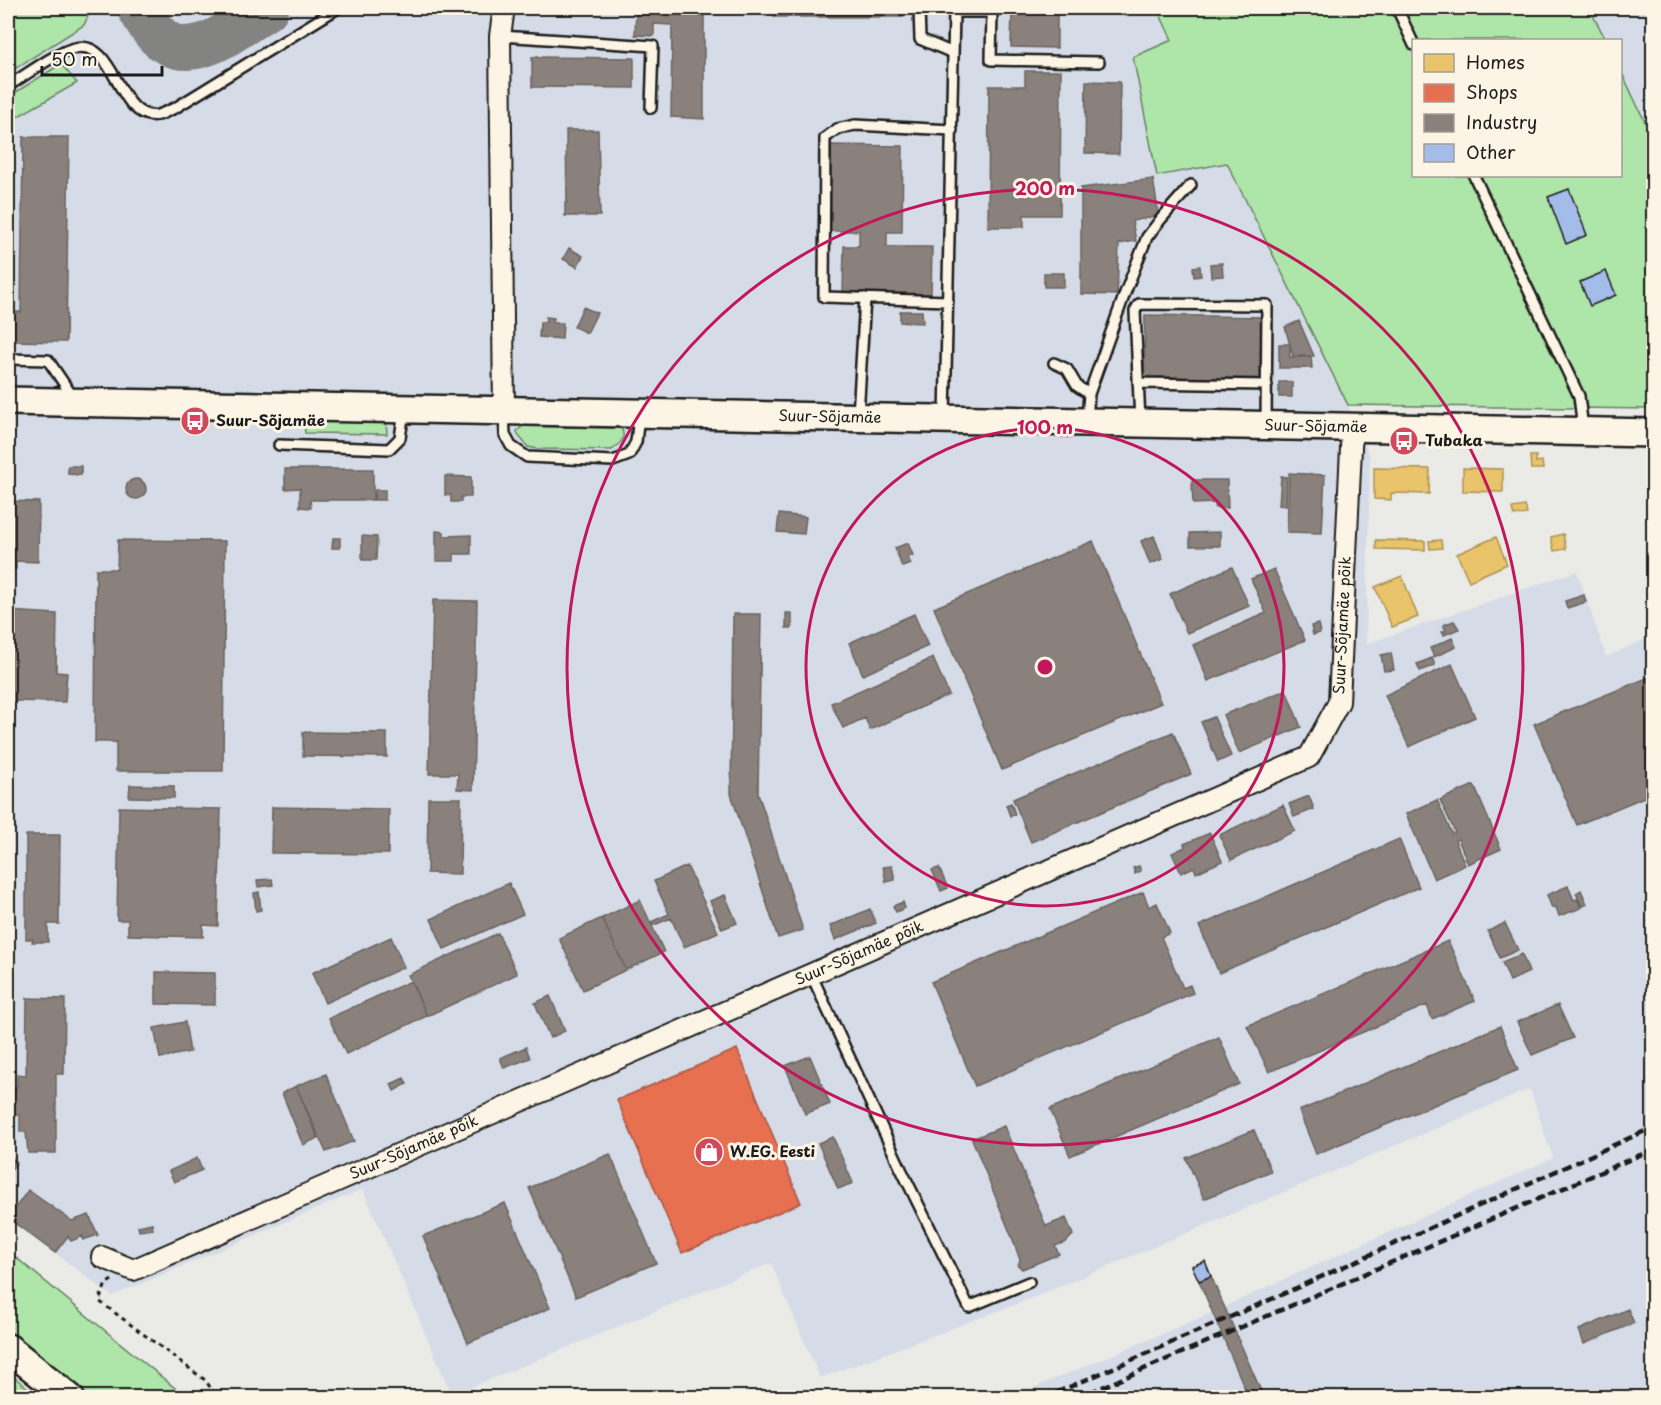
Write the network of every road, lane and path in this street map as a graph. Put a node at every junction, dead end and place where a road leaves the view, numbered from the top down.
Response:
1 (338, 8) edge
2 (504, 8) edge
3 (919, 8) edge
4 (1397, 8) edge
5 (965, 10) edge
6 (500, 36) junction
7 (1412, 43) edge
8 (953, 52) junction
9 (1099, 62) dead end
10 (8, 86) edge
11 (651, 108) dead end
12 (952, 130) junction
13 (1474, 177) edge
14 (1191, 185) dead end
15 (865, 298) junction
16 (948, 301) junction
17 (8, 359) edge
18 (1054, 363) dead end
19 (1138, 383) junction
20 (1267, 385) junction
21 (1089, 394) junction
22 (8, 401) edge
23 (76, 402) junction
24 (405, 409) junction
25 (504, 411) junction
26 (639, 413) junction
27 (858, 417) junction
28 (945, 419) junction
29 (1087, 422) junction
30 (1140, 423) junction
31 (1266, 425) junction
32 (1352, 427) junction
33 (1584, 432) junction
34 (1653, 433) edge
35 (279, 445) dead end
36 (811, 974) junction
37 (102, 1257) dead end
38 (133, 1270) junction
39 (1029, 1282) dead end
40 (8, 1348) edge
41 (70, 1398) edge
42 (218, 1398) edge

1 - 10 lane
2 - 6 street
3 - 8 lane
4 - 7 lane
5 - 8 lane
5 - 9 lane
6 - 11 lane
6 - 25 street
8 - 12 lane
12 - 15 lane
12 - 16 lane
13 - 33 lane
14 - 21 lane
15 - 16 lane
15 - 27 lane
16 - 28 lane
17 - 23 lane
18 - 21 lane
19 - 20 lane
19 - 20 lane
19 - 30 lane
20 - 31 lane
21 - 29 lane
22 - 23 main road, Suur-Sõjamäe
23 - 24 main road, Suur-Sõjamäe
24 - 25 main road, Suur-Sõjamäe
24 - 35 lane
25 - 26 main road, Suur-Sõjamäe
25 - 26 lane
26 - 27 main road, Suur-Sõjamäe
27 - 28 main road, Suur-Sõjamäe
28 - 29 main road, Suur-Sõjamäe
29 - 30 main road, Suur-Sõjamäe
30 - 31 main road, Suur-Sõjamäe
31 - 32 main road, Suur-Sõjamäe
32 - 33 main road, Suur-Sõjamäe
32 - 36 street, Suur-Sõjamäe põik
33 - 34 main road, Suur-Sõjamäe
36 - 38 street, Suur-Sõjamäe põik
36 - 39 lane
37 - 38 street
38 - 42 path
40 - 41 main road

